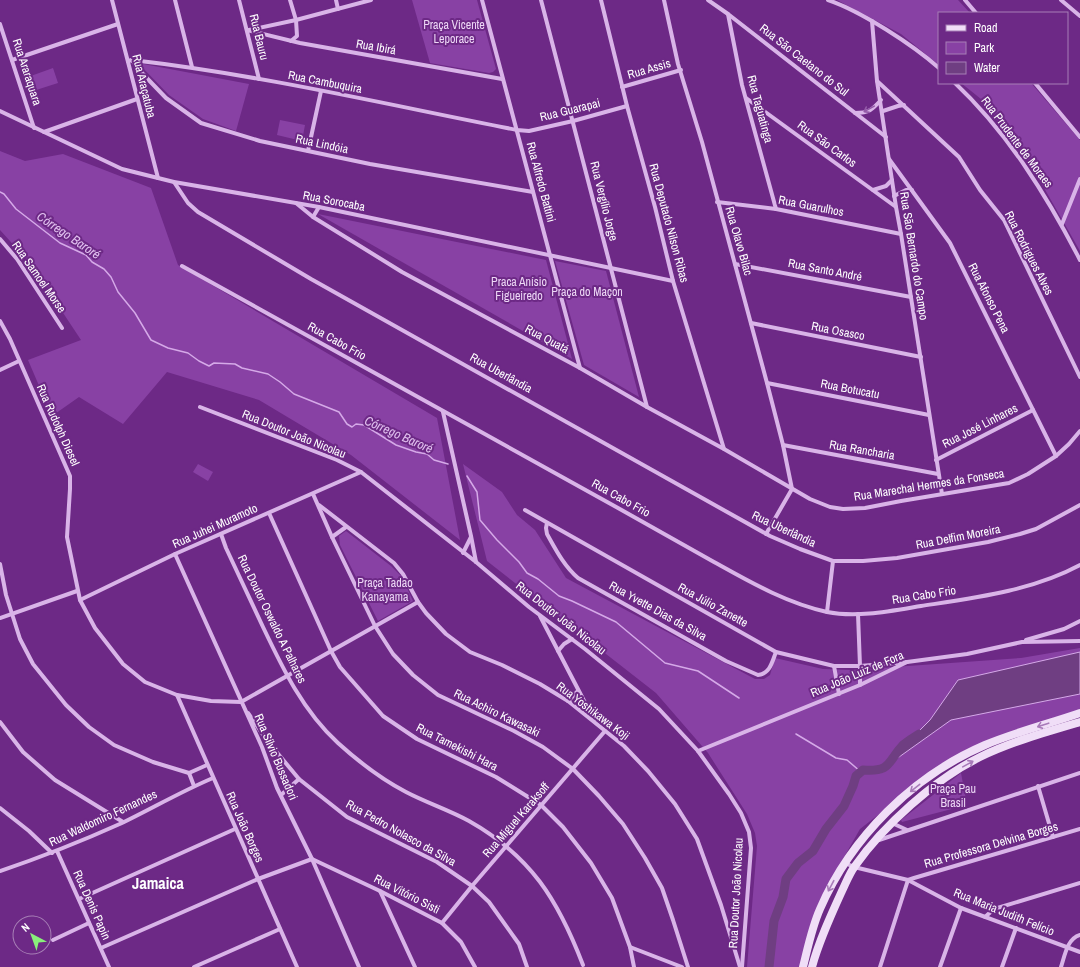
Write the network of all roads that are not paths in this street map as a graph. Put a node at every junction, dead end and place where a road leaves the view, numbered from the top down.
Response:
1 (112, 0) edge
2 (175, 0) edge
3 (239, 0) edge
4 (290, 0) edge
5 (336, 0) edge
6 (372, 0) edge
7 (482, 0) edge
8 (541, 0) edge
9 (601, 0) edge
10 (664, 0) edge
11 (708, 0) edge
12 (828, 0) edge
13 (965, 0) edge
14 (1061, 0) edge
15 (338, 9) junction
16 (975, 12) edge
17 (728, 14) junction
18 (1080, 16) edge
19 (296, 20) junction
20 (872, 21) junction
21 (0, 24) edge
22 (118, 24) junction
23 (246, 30) junction
24 (291, 41) junction
25 (12, 60) junction
26 (130, 61) junction
27 (192, 67) junction
28 (938, 67) edge
29 (681, 70) junction
30 (259, 79) junction
31 (502, 79) junction
32 (877, 81) junction
33 (956, 84) edge
34 (1036, 84) edge
35 (622, 87) junction
36 (321, 91) junction
37 (746, 98) junction
38 (137, 99) junction
39 (881, 100) junction
40 (904, 105) junction
41 (627, 106) junction
42 (0, 111) edge
43 (883, 111) junction
44 (855, 113) junction
45 (573, 121) junction
46 (34, 128) junction
47 (517, 130) junction
48 (44, 132) junction
49 (886, 137) junction
50 (1080, 137) edge
51 (308, 151) junction
52 (889, 158) junction
53 (158, 178) junction
54 (1080, 179) edge
55 (892, 180) junction
56 (174, 182) junction
57 (872, 190) junction
58 (912, 190) junction
59 (533, 192) junction
60 (894, 196) junction
61 (717, 202) junction
62 (296, 203) junction
63 (319, 207) junction
64 (896, 207) junction
65 (776, 209) junction
66 (312, 217) junction
67 (1062, 224) junction
68 (901, 234) junction
69 (0, 239) edge
70 (550, 255) junction
71 (1080, 260) edge
72 (735, 264) junction
73 (182, 266) dead end
74 (610, 267) junction
75 (673, 281) junction
76 (911, 297) junction
77 (0, 321) edge
78 (751, 324) junction
79 (62, 328) dead end
80 (921, 358) junction
81 (19, 361) junction
82 (580, 368) junction
83 (0, 370) edge
84 (1080, 377) edge
85 (767, 383) junction
86 (200, 407) dead end
87 (647, 407) junction
88 (1034, 410) junction
89 (443, 412) junction
90 (929, 415) junction
91 (1080, 431) edge
92 (782, 446) junction
93 (724, 449) junction
94 (1056, 456) junction
95 (936, 460) junction
96 (361, 472) junction
97 (938, 474) junction
98 (792, 489) junction
99 (313, 494) junction
100 (942, 494) junction
101 (1080, 505) edge
102 (319, 506) junction
103 (525, 510) dead end
104 (269, 513) junction
105 (547, 523) junction
106 (346, 527) junction
107 (221, 534) junction
108 (766, 534) junction
109 (471, 536) junction
110 (332, 537) junction
111 (463, 553) junction
112 (175, 554) junction
113 (833, 561) junction
114 (476, 562) junction
115 (0, 564) edge
116 (1080, 565) edge
117 (77, 591) junction
118 (80, 600) junction
119 (418, 602) junction
120 (827, 612) junction
121 (11, 614) junction
122 (539, 614) junction
123 (858, 614) junction
124 (0, 618) edge
125 (1080, 621) edge
126 (375, 626) junction
127 (572, 639) junction
128 (1080, 641) edge
129 (1022, 642) junction
130 (331, 651) junction
131 (558, 651) junction
132 (776, 652) junction
133 (906, 662) junction
134 (834, 666) junction
135 (860, 666) junction
136 (286, 676) junction
137 (860, 685) junction
138 (578, 691) junction
139 (177, 694) junction
140 (839, 694) junction
141 (568, 701) junction
142 (241, 702) junction
143 (1080, 713) edge
144 (0, 722) edge
145 (595, 722) junction
146 (1078, 724) edge
147 (605, 731) junction
148 (268, 743) junction
149 (262, 748) junction
150 (698, 751) junction
151 (207, 765) junction
152 (573, 769) junction
153 (189, 773) junction
154 (1080, 774) edge
155 (213, 778) junction
156 (299, 779) junction
157 (194, 786) junction
158 (1038, 786) junction
159 (281, 795) junction
160 (541, 805) junction
161 (0, 808) edge
162 (123, 822) junction
163 (892, 823) junction
164 (235, 829) junction
165 (1080, 829) edge
166 (907, 830) junction
167 (1053, 837) junction
168 (874, 841) junction
169 (507, 846) junction
170 (57, 851) junction
171 (52, 853) junction
172 (312, 859) junction
173 (845, 862) junction
174 (854, 868) junction
175 (0, 871) edge
176 (258, 879) junction
177 (908, 880) junction
178 (1080, 884) edge
179 (472, 886) junction
180 (380, 891) junction
181 (79, 899) junction
182 (961, 908) junction
183 (985, 917) junction
184 (90, 923) junction
185 (442, 923) junction
186 (1016, 928) junction
187 (280, 929) junction
188 (1080, 935) edge
189 (53, 940) dead end
190 (630, 947) junction
191 (101, 948) junction
192 (1067, 948) junction
193 (1080, 952) edge
194 (583, 965) dead end
195 (109, 967) edge
196 (194, 967) edge
197 (297, 967) edge
198 (359, 967) edge
199 (415, 967) edge
200 (475, 967) edge
201 (527, 967) edge
202 (634, 967) edge
203 (682, 967) edge
204 (688, 967) edge
205 (741, 967) edge
206 (803, 967) edge
207 (812, 967) edge
208 (880, 967) edge
209 (940, 967) edge
210 (1002, 967) edge
211 (1061, 967) edge

1 - 22 street, Rua Araçatuba
2 - 27 street
3 - 23 street, Rua Bauru
4 - 19 street
5 - 15 street
6 - 15 street
7 - 31 street, Rua Alfredo Battini
8 - 45 street, Rua Vergílio Jorge
9 - 35 street, Rua Deputado Nilson Ribas
10 - 29 street, Rua Olavo Bilac
11 - 17 street, Rua São Caetano do Sul
12 - 20 street
13 - 16 street
14 - 18 street
15 - 19 street
17 - 37 street, Rua Taguatinga
17 - 44 street, Rua São Caetano do Sul
19 - 23 street
19 - 24 street
20 - 28 street
20 - 32 street, Rua São Bernardo do Campo
21 - 25 street, Rua Araraquara
22 - 25 street
22 - 26 street, Rua Araçatuba
23 - 24 street, Rua Ibirá
23 - 30 street, Rua Bauru
24 - 31 street, Rua Ibirá
25 - 46 street, Rua Araraquara
26 - 27 street, Rua Cambuquira
26 - 38 street, Rua Araçatuba
26 - 51 street, Rua Lindóia
27 - 30 street, Rua Cambuquira
29 - 35 street, Rua Assis
29 - 61 street, Rua Olavo Bilac
30 - 36 street, Rua Cambuquira
31 - 47 street, Rua Alfredo Battini
32 - 39 street, Rua São Bernardo do Campo
32 - 40 street, Rua Rodrigues Alves
33 - 67 street, Rua Prudente de Moraes
34 - 50 street
35 - 41 street, Rua Deputado Nilson Ribas
36 - 47 street, Rua Cambuquira
36 - 51 street
37 - 57 street, Rua São Carlos
37 - 65 street, Rua Taguatinga
38 - 48 street
38 - 53 street, Rua Araçatuba
39 - 43 street, Rua São Bernardo do Campo
39 -> 44 street
40 - 43 street
40 - 84 street, Rua Rodrigues Alves
41 - 45 street, Rua Guarapai
41 - 75 street, Rua Deputado Nilson Ribas
42 - 46 street, Rua Sorocaba
43 - 49 street, Rua São Bernardo do Campo
44 - 49 street, Rua São Caetano do Sul
45 - 47 street, Rua Guarapai
45 - 74 street, Rua Vergílio Jorge
46 - 48 street, Rua Sorocaba
47 - 59 street, Rua Alfredo Battini
48 - 53 street, Rua Sorocaba
49 - 52 street, Rua São Bernardo do Campo
51 - 59 street, Rua Lindóia
52 - 55 street, Rua São Bernardo do Campo
52 - 58 street, Rua Afonso Pena
53 - 56 street, Rua Sorocaba
54 - 67 street
55 - 57 street
55 - 60 street, Rua São Bernardo do Campo
56 - 62 street, Rua Sorocaba
56 - 108 street, Rua Uberlândia
57 - 64 street, Rua São Carlos
58 - 60 street
58 - 88 street, Rua Afonso Pena
59 - 70 street, Rua Alfredo Battini
60 - 64 street, Rua São Bernardo do Campo
61 - 65 street, Rua Guarulhos
61 - 72 street, Rua Olavo Bilac
62 - 63 street, Rua Sorocaba
62 - 66 street, Rua Quatá
63 - 66 street
63 - 70 street, Rua Sorocaba
64 - 68 street, Rua São Bernardo do Campo
65 - 68 street, Rua Guarulhos
66 - 82 street, Rua Quatá
67 - 71 street, Rua Prudente de Moraes
68 - 76 street, Rua São Bernardo do Campo
69 - 79 street, Rua Samoel Morse
70 - 74 street, Rua Sorocaba
70 - 82 street, Rua Alfredo Battini
72 - 76 street, Rua Santo André
72 - 78 street, Rua Olavo Bilac
73 - 89 street, Rua Cabo Frio
74 - 75 street, Rua Sorocaba
74 - 87 street, Rua Vergílio Jorge
75 - 93 street, Rua Deputado Nilson Ribas
76 - 80 street, Rua São Bernardo do Campo
77 - 81 street, Rua Rudolph Diesel
78 - 80 street, Rua Osasco
78 - 85 street, Rua Olavo Bilac
80 - 90 street, Rua São Bernardo do Campo
81 - 83 street
81 - 117 street, Rua Rudolph Diesel
82 - 87 street, Rua Quatá
85 - 90 street, Rua Botucatu
85 - 92 street, Rua Olavo Bilac
86 - 96 street, Rua Doutor João Nicolau
87 - 93 street, Rua Quatá
88 - 94 street, Rua Afonso Pena
88 - 95 street, Rua José Linhares
89 - 109 street
89 - 120 street, Rua Cabo Frio
90 - 95 street, Rua São Bernardo do Campo
91 - 94 street, Rua Marechal Hermes da Fonseca
92 - 97 street, Rua Rancharia
92 - 98 street, Rua Olavo Bilac
93 - 98 street, Rua Quatá
94 - 100 street, Rua Marechal Hermes da Fonseca
95 - 97 street, Rua São Bernardo do Campo
96 - 99 street, Rua Juhei Muramoto
96 - 111 street, Rua Doutor João Nicolau
97 - 100 street, Rua São Bernardo do Campo
98 - 100 street, Rua Marechal Hermes da Fonseca
98 - 108 street
99 - 102 street, Rua Achiro Kawasaki
99 - 104 street, Rua Juhei Muramoto
101 - 113 street, Rua Delfim Moreira
102 - 106 street, Rua Yoshikawa Koji
102 - 110 street, Rua Achiro Kawasaki
103 - 105 street, Rua Júlio Zanette
104 - 107 street, Rua Juhei Muramoto
104 - 130 street, Rua Tamekishi Hara
105 - 132 street, Rua Júlio Zanette
105 - 132 street, Rua Yvette Dias da Silva
106 - 110 street
106 - 119 street, Rua Yoshikawa Koji
107 - 112 street, Rua Juhei Muramoto
107 - 136 street, Rua Doutor Oswaldo A Palhares
108 - 113 street, Rua Uberlândia
109 - 111 street
109 - 114 street
110 - 126 street, Rua Achiro Kawasaki
111 - 114 street, Rua Doutor João Nicolau
112 - 118 street, Rua Juhei Muramoto
112 - 142 street, Rua Sílvio Bussadori
113 - 120 street
114 - 122 street, Rua Doutor João Nicolau
115 - 121 street
116 - 123 street, Rua Cabo Frio
117 - 118 street, Rua Rudolph Diesel
117 - 121 street
118 - 139 street, Rua Rudolph Diesel
119 - 126 street
119 - 141 street, Rua Yoshikawa Koji
120 - 123 street, Rua Cabo Frio
121 - 124 street
121 - 153 street
122 - 127 street, Rua Doutor João Nicolau
122 - 131 street
123 - 135 street
125 - 129 street
126 - 130 street
126 - 152 street, Rua Achiro Kawasaki
127 - 131 street
127 - 150 street, Rua Doutor João Nicolau
128 - 129 street, Rua João Luiz de Fora
129 - 133 street, Rua João Luiz de Fora
130 - 136 street
130 - 160 street, Rua Tamekishi Hara
131 - 138 street
132 - 134 street, Rua Júlio Zanette
133 - 135 street, Rua Júlio Zanette
133 - 137 street, Rua João Luiz de Fora
134 - 135 street, Rua Júlio Zanette
134 - 140 street
135 - 137 street
136 - 142 street
136 - 169 street, Rua Doutor Oswaldo A Palhares
137 - 140 street, Rua João Luiz de Fora
138 - 141 street
138 - 145 street
139 - 142 street, Rua Rudolph Diesel
139 - 151 street, Rua João Borges
140 - 150 street, Rua João Luiz de Fora
141 - 145 street, Rua Yoshikawa Koji
142 - 148 street, Rua Pedro Nolasco da Silva
142 - 149 street, Rua Sílvio Bussadori
143 -> 173 main road
144 - 162 street
145 - 147 street, Rua Yoshikawa Koji
163 -> 146 main road
147 - 152 street, Rua Miguel Karaksoff
147 - 205 street, Rua Yoshikawa Koji
148 - 149 street
148 - 156 street, Rua Pedro Nolasco da Silva
149 - 159 street, Rua Sílvio Bussadori
150 - 205 street, Rua Doutor João Nicolau
151 - 153 street
151 - 155 street, Rua João Borges
152 - 160 street, Rua Miguel Karaksoff
152 - 204 street, Rua Achiro Kawasaki
153 - 157 street
154 - 158 street
155 - 157 street, Rua Waldomiro Fernandes
155 - 164 street, Rua João Borges
156 - 159 street
156 - 179 street, Rua Pedro Nolasco da Silva
157 - 162 street, Rua Waldomiro Fernandes
158 - 166 street
158 - 167 street
159 - 172 street, Rua Sílvio Bussadori
160 - 169 street, Rua Miguel Karaksoff
160 - 190 street, Rua Tamekishi Hara
161 - 171 street
162 - 170 street, Rua Waldomiro Fernandes
163 - 166 street
163 - 168 main road
164 - 176 street, Rua João Borges
164 - 181 street
165 - 167 street, Rua Professora Delvina Borges
166 - 168 street
167 - 177 street, Rua Professora Delvina Borges
168 - 174 main road
169 - 179 street, Rua Miguel Karaksoff
169 - 194 street, Rua Doutor Oswaldo A Palhares
170 - 171 street, Rua Waldomiro Fernandes
170 - 181 street, Rua Denis Papin
171 - 175 street, Rua Waldomiro Fernandes
172 - 176 street
172 - 180 street, Rua Vitório Sisti
172 - 198 street, Rua Sílvio Bussadori
173 - 174 street
173 -> 206 main road
174 - 177 street, Rua Maria Judith Felício
174 - 207 main road
176 - 187 street, Rua João Borges
176 - 191 street
177 - 182 street, Rua Maria Judith Felício
177 - 208 street
178 - 183 street
179 - 185 street, Rua Miguel Karaksoff
179 - 201 street, Rua Pedro Nolasco da Silva
180 - 185 street, Rua Vitório Sisti
180 - 199 street
181 - 184 street, Rua Denis Papin
182 - 183 street, Rua Maria Judith Felício
182 - 209 street
183 - 186 street, Rua Maria Judith Felício
184 - 189 street
184 - 191 street, Rua Denis Papin
185 - 200 street, Rua Vitório Sisti
186 - 192 street, Rua Maria Judith Felício
186 - 210 street
187 - 196 street
187 - 197 street, Rua João Borges
188 - 192 street
190 - 202 street, Rua Tamekishi Hara
190 - 203 street
191 - 195 street, Rua Denis Papin
192 - 193 street, Rua Maria Judith Felício
192 - 211 street

